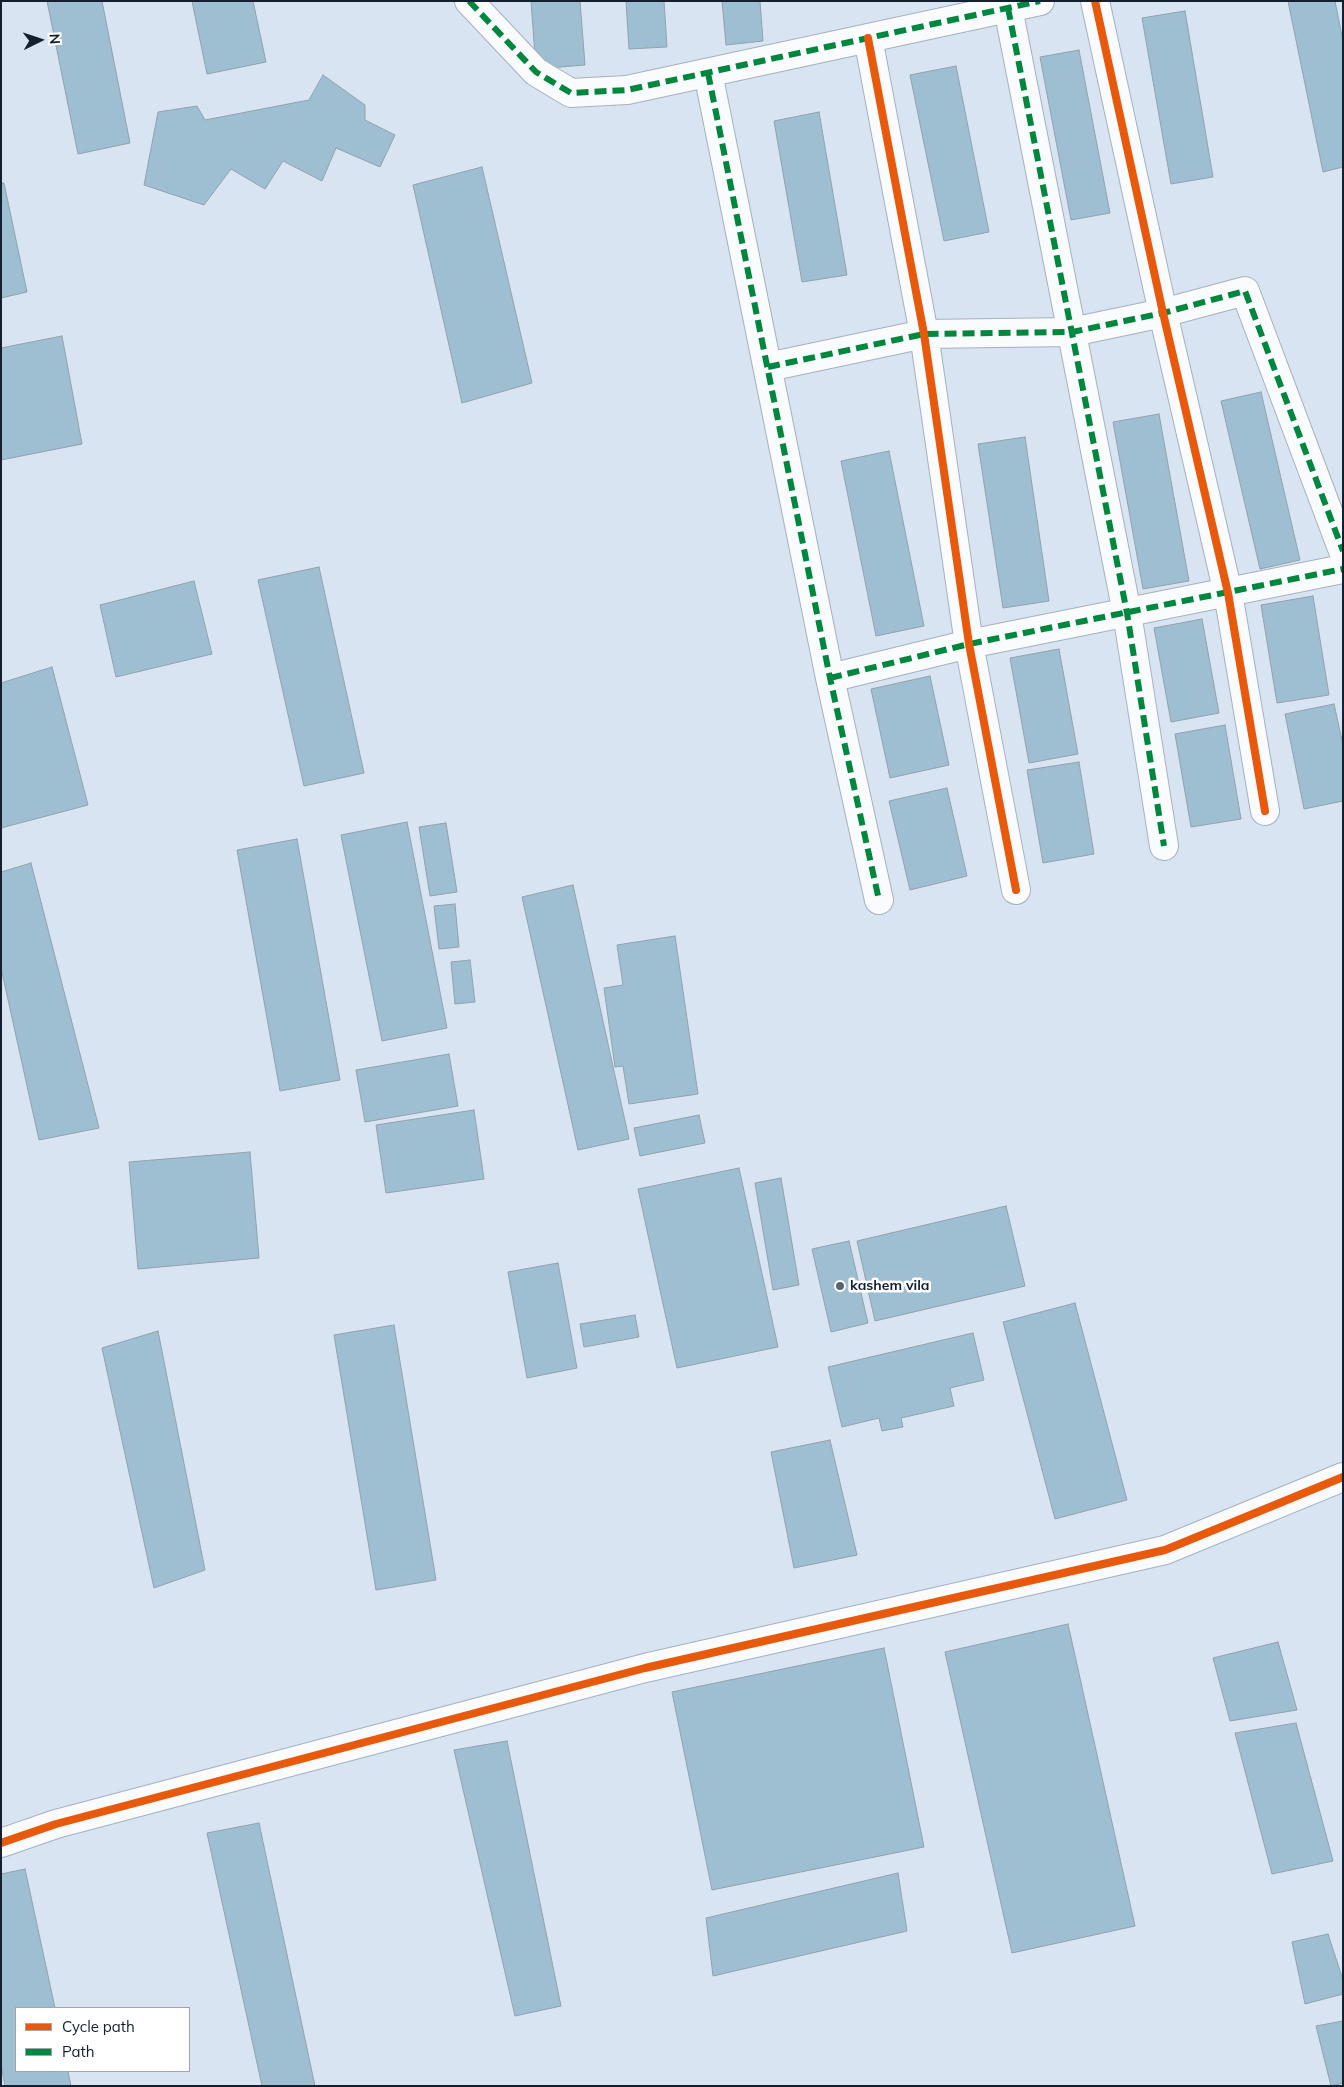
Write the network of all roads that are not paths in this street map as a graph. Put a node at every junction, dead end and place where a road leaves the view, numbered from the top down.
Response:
1 (469, 1) edge
2 (1040, 1) edge
3 (1095, 1) edge
4 (1008, 8) junction
5 (868, 38) junction
6 (708, 73) junction
7 (1163, 313) junction
8 (1072, 332) junction
9 (924, 334) junction
10 (768, 367) junction
11 (1343, 551) edge
12 (1343, 569) edge
13 (1228, 593) junction
14 (1127, 613) junction
15 (969, 644) junction
16 (830, 678) junction
17 (1265, 811) dead end
18 (1164, 846) dead end
19 (1016, 890) dead end
20 (879, 900) dead end
21 (1343, 1477) edge
22 (1, 1843) edge

1 - 6 street
2 - 4 street
3 - 7 street
4 - 5 street
4 - 8 street
5 - 6 street
5 - 9 street
6 - 10 street
7 - 8 street
7 - 11 street
7 - 13 street
8 - 9 street
8 - 14 street
9 - 10 street
9 - 15 street
10 - 16 street
12 - 13 street
13 - 14 street
13 - 17 street
14 - 15 street
14 - 18 street
15 - 16 street
15 - 19 street
16 - 20 street
21 - 22 street

